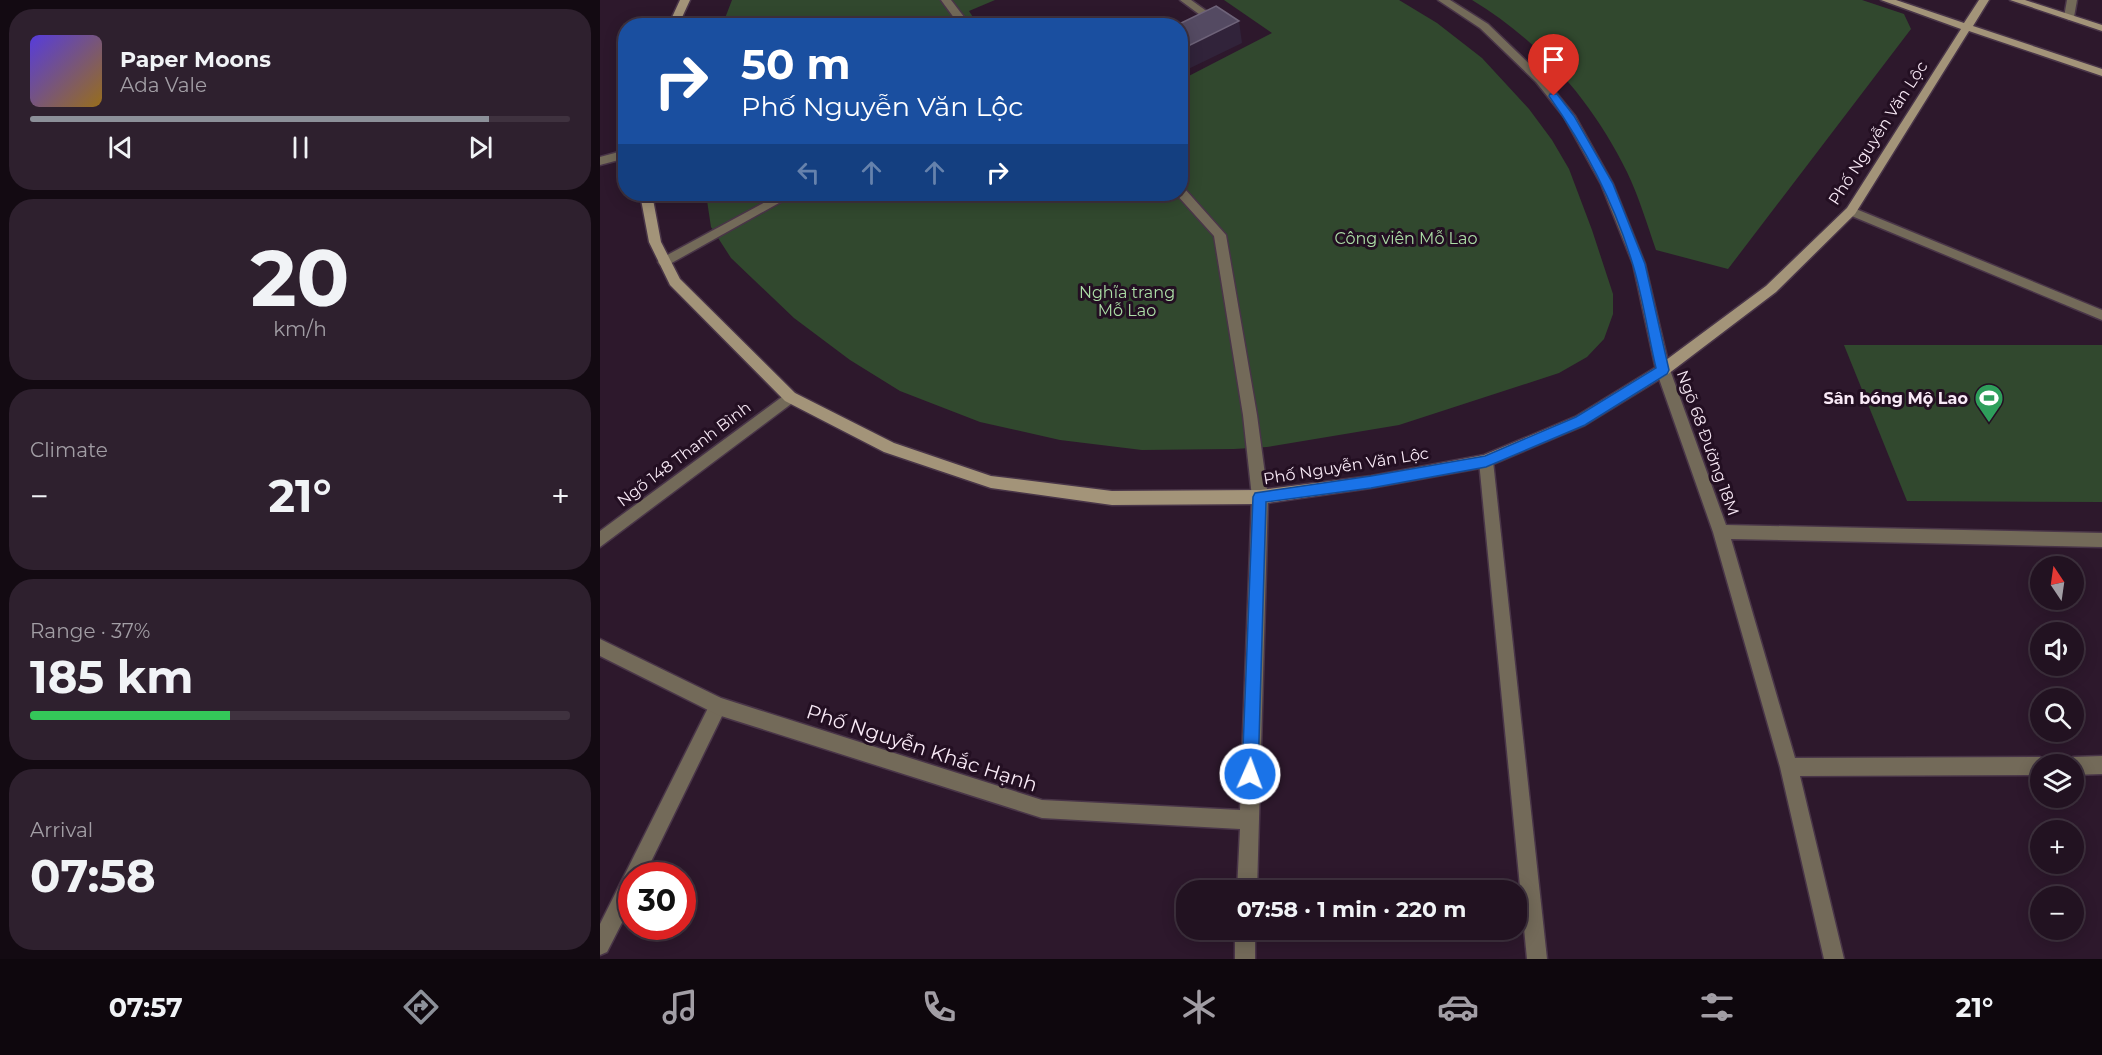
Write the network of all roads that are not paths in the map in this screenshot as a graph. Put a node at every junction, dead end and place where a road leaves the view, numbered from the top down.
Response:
1 (685, 0) edge
2 (961, 0) edge
3 (1185, 0) edge
4 (1443, 0) edge
5 (1886, 0) edge
6 (1984, 0) edge
7 (2015, 0) edge
8 (2072, 0) edge
9 (947, 2) edge
10 (2069, 17) junction
11 (677, 18) edge
12 (960, 18) edge
13 (1966, 27) junction
14 (2102, 28) edge
15 (1188, 32) edge
16 (2102, 73) edge
17 (618, 156) edge
18 (600, 160) edge
19 (1188, 200) edge
20 (647, 201) edge
21 (776, 201) edge
22 (1851, 211) junction
23 (664, 262) junction
24 (2102, 315) edge
25 (1663, 370) junction
26 (790, 397) junction
27 (1486, 461) junction
28 (1260, 497) junction
29 (1721, 532) junction
30 (600, 540) edge
31 (2102, 540) edge
32 (600, 647) edge
33 (718, 706) junction
34 (2102, 765) edge
35 (2030, 766) edge
36 (2084, 766) edge
37 (1789, 768) junction
38 (1248, 820) junction
39 (641, 862) edge
40 (1246, 880) edge
41 (618, 910) edge
42 (1245, 940) edge
43 (600, 945) edge
44 (1245, 959) edge
45 (1537, 959) edge
46 (1834, 959) edge

1 - 11 street
2 - 9 street
3 - 15 street
4 - 25 street, Ngõ 68 Đường 18M
5 - 13 street
6 - 13 street, Phố Nguyễn Văn Lộc
7 - 10 street
8 - 10 street
9 - 12 street
10 - 14 street
13 - 16 street
13 - 22 street, Phố Nguyễn Văn Lộc
17 - 18 street
19 - 28 street
20 - 23 street, Phố Nguyễn Văn Lộc
21 - 23 street
22 - 24 street
22 - 25 street, Phố Nguyễn Văn Lộc
23 - 26 street, Phố Nguyễn Văn Lộc
25 - 27 street, Phố Nguyễn Văn Lộc
25 - 29 street, Ngõ 68 Đường 18M
26 - 28 street, Phố Nguyễn Văn Lộc
26 - 30 street, Ngõ 148 Thanh Bình
27 - 28 street, Phố Nguyễn Văn Lộc
27 - 45 street
28 - 38 street
29 - 31 street
29 - 37 street, Ngõ 68 Đường 18M
32 - 33 street, Phố Nguyễn Khắc Hạnh
33 - 38 street, Phố Nguyễn Khắc Hạnh
33 - 39 street
34 - 36 street
35 - 37 street
37 - 46 street, Ngõ 68 Đường 18M
38 - 40 street
41 - 43 street
42 - 44 street

